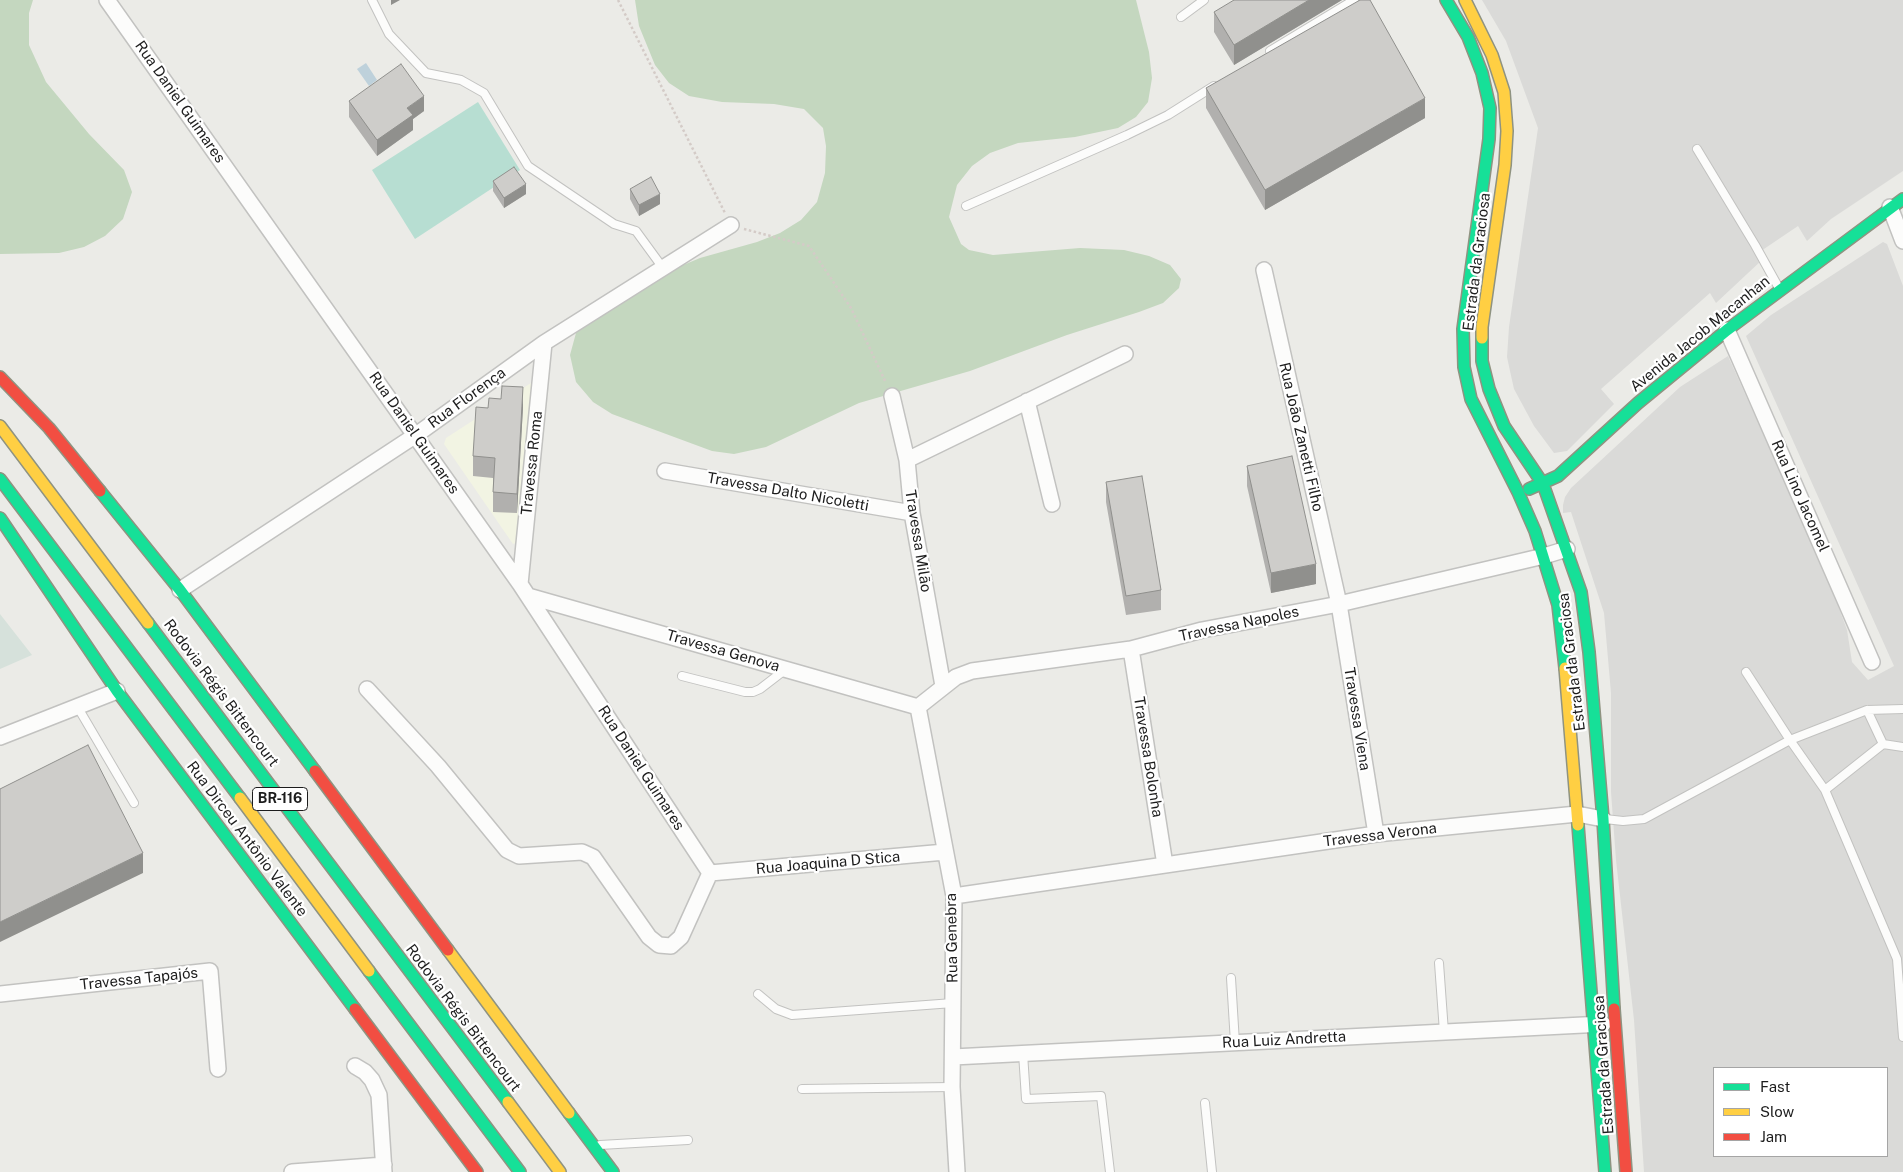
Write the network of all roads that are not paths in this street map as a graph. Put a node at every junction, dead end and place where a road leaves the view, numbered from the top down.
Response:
1 (107, 0) edge
2 (372, 0) edge
3 (1204, 0) edge
4 (1354, 0) edge
5 (1446, 0) edge
6 (1468, 1) edge
7 (1181, 17) dead end
8 (1262, 57) edge
9 (1220, 82) edge
10 (1697, 149) dead end
11 (1903, 199) edge
12 (966, 206) dead end
13 (1890, 207) junction
14 (731, 225) road end
15 (1903, 241) edge
16 (663, 268) junction
17 (1264, 270) dead end
18 (1780, 290) junction
19 (1727, 330) junction
20 (544, 343) junction
21 (1125, 354) dead end
22 (0, 376) edge
23 (892, 396) road end
24 (1027, 401) junction
25 (0, 426) edge
26 (416, 435) junction
27 (907, 460) junction
28 (665, 471) dead end
29 (0, 479) edge
30 (1543, 484) junction
31 (1518, 492) junction
32 (1052, 504) dead end
33 (912, 513) junction
34 (0, 518) edge
35 (1567, 549) junction
36 (1544, 556) junction
37 (180, 590) junction
38 (524, 590) junction
39 (1339, 604) junction
40 (1131, 649) junction
41 (1872, 662) dead end
42 (786, 669) junction
43 (1746, 672) dead end
44 (682, 676) dead end
45 (943, 686) junction
46 (367, 689) dead end
47 (117, 691) junction
48 (77, 706) junction
49 (918, 707) junction
50 (1903, 709) edge
51 (1867, 710) junction
52 (0, 737) edge
53 (1790, 740) junction
54 (1883, 744) junction
55 (1903, 746) edge
56 (1825, 790) junction
57 (134, 803) dead end
58 (1577, 814) junction
59 (1604, 819) junction
60 (1376, 834) junction
61 (945, 852) junction
62 (1165, 866) junction
63 (710, 873) junction
64 (954, 896) junction
65 (1900, 961) edge
66 (1439, 963) dead end
67 (1232, 978) dead end
68 (0, 994) edge
69 (758, 994) dead end
70 (953, 1003) junction
71 (1615, 1024) junction
72 (1595, 1025) junction
73 (1444, 1032) junction
74 (1903, 1037) edge
75 (1235, 1043) junction
76 (1023, 1053) junction
77 (953, 1057) junction
78 (355, 1066) dead end
79 (218, 1069) dead end
80 (952, 1087) junction
81 (802, 1088) dead end
82 (1204, 1103) dead end
83 (688, 1140) dead end
84 (593, 1146) junction
85 (384, 1169) edge
86 (292, 1172) edge
87 (478, 1172) edge
88 (520, 1172) edge
89 (560, 1172) edge
90 (613, 1172) edge
91 (957, 1172) edge
92 (1110, 1172) edge
93 (1212, 1172) edge
94 (1605, 1172) edge
95 (1626, 1172) edge

1 - 26 street, Rua Daniel Guimares
2 - 16 lane
3 - 7 lane
4 - 8 lane
5 - 31 main road, Estrada da Graciosa
6 - 30 main road, Estrada da Graciosa
9 - 12 lane
10 - 18 lane
11 - 13 main road, Avenida Jacob Macanhan
13 - 15 street
13 - 18 main road, Avenida Jacob Macanhan
14 - 16 street, Rua Florença
16 - 20 street, Rua Florença
17 - 39 street, Rua João Zanetti Filho
18 - 19 main road, Avenida Jacob Macanhan
19 - 30 main road, Avenida Jacob Macanhan
19 - 41 street, Rua Lino Jacomel
20 - 26 street, Rua Florença
20 - 38 street, Travessa Roma
21 - 24 street
22 - 37 main road
23 - 27 street, Travessa Milão
24 - 27 street
24 - 32 street
25 - 89 main road, Rodovia Régis Bittencourt / BR-116
26 - 37 street, Rua Florença
26 - 38 street, Rua Daniel Guimares
27 - 33 street, Travessa Milão
28 - 33 street, Travessa Dalto Nicoletti
29 - 88 main road, BR-116
30 - 31 main road, Avenida Jacob Macanhan
30 - 35 main road, Estrada da Graciosa
31 - 36 main road, Estrada da Graciosa
33 - 45 street, Travessa Milão
34 - 47 main road, Rua Dirceu Antônio Valente
35 - 36 street, Travessa Napoles
35 - 59 main road, Estrada da Graciosa
36 - 39 street, Travessa Napoles
36 - 58 main road, Estrada da Graciosa
37 - 84 main road
38 - 42 street, Travessa Genova
38 - 63 street, Rua Daniel Guimares
39 - 40 street, Travessa Napoles
39 - 60 street, Travessa Viena
40 - 45 street, Travessa Napoles
40 - 62 street, Travessa Bolonha
42 - 44 lane
42 - 49 street, Travessa Genova
43 - 53 lane
45 - 49 street, Travessa Napoles
46 - 63 street
47 - 48 street
47 - 87 main road, Rua Dirceu Antônio Valente
48 - 52 street
48 - 57 lane
49 - 61 street, Rua Genebra
50 - 51 lane, Travessa Verona
51 - 53 lane, Travessa Verona
51 - 54 lane
53 - 56 lane
53 - 59 lane, Travessa Verona
54 - 55 lane
54 - 56 lane
56 - 65 lane
58 - 59 street, Travessa Verona
58 - 60 street, Travessa Verona
58 - 72 main road, Estrada da Graciosa
59 - 71 main road, Estrada da Graciosa
60 - 62 street, Travessa Verona
61 - 63 street, Rua Joaquina D Stica
61 - 64 street, Rua Genebra
62 - 64 street, Travessa Verona
64 - 70 street, Rua Genebra
65 - 74 lane
66 - 73 lane
67 - 75 lane
68 - 79 street, Travessa Tapajós
69 - 70 lane
70 - 77 street, Rua Genebra
71 - 72 street, Rua Luiz Andretta
71 - 95 main road, Estrada da Graciosa
72 - 73 street, Rua Luiz Andretta
72 - 94 main road, Estrada da Graciosa
73 - 75 street, Rua Luiz Andretta
75 - 76 street, Rua Luiz Andretta
76 - 77 street, Rua Luiz Andretta
76 - 92 lane
77 - 80 street, Rua Genebra
78 - 85 street
80 - 81 lane
80 - 91 street, Rua Genebra
82 - 93 lane
83 - 84 lane
84 - 90 main road
85 - 86 street

